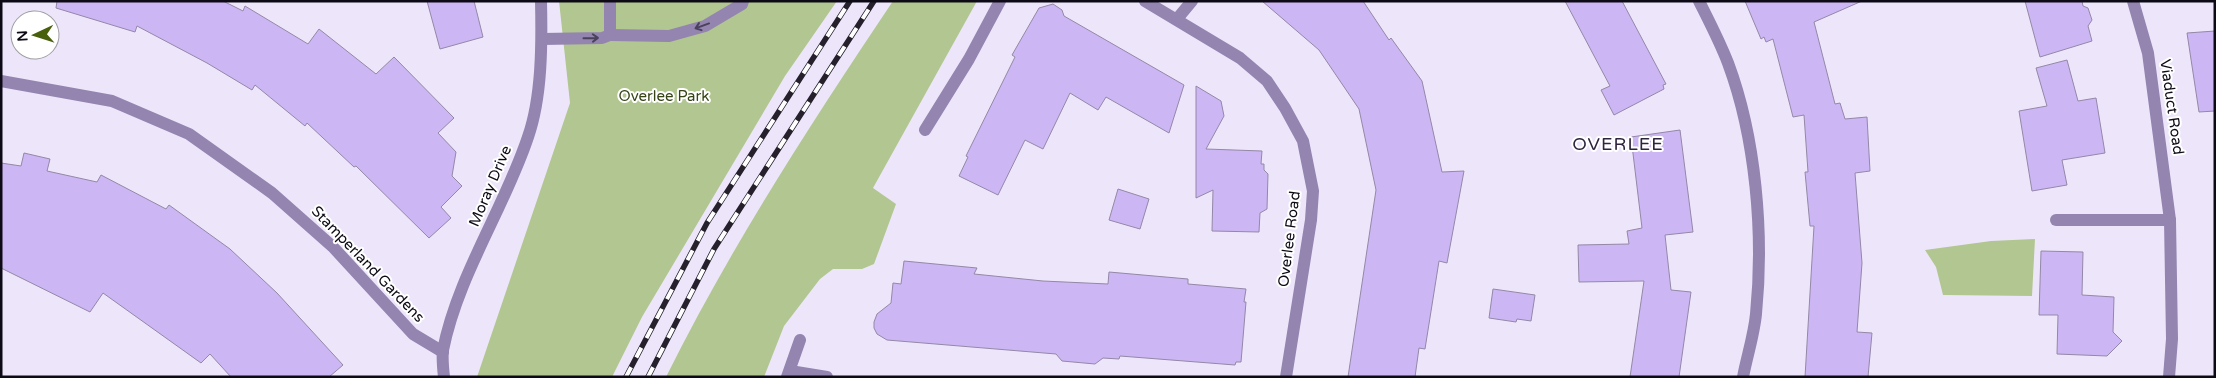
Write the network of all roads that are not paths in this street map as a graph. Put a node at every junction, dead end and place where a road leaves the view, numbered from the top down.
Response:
1 (541, 1) edge
2 (610, 1) edge
3 (743, 1) edge
4 (1000, 1) edge
5 (1145, 1) edge
6 (1192, 1) edge
7 (1698, 1) edge
8 (2133, 1) edge
9 (1177, 19) junction
10 (610, 35) junction
11 (542, 39) junction
12 (1, 81) edge
13 (925, 130) dead end
14 (2056, 220) dead end
15 (2170, 220) junction
16 (800, 340) dead end
17 (443, 352) junction
18 (788, 374) edge
19 (444, 377) edge
20 (827, 377) edge
21 (1286, 377) edge
22 (1743, 377) edge
23 (2169, 377) edge

1 - 11 street, Moray Drive
2 - 10 street
3 -> 10 street
4 - 13 street
5 - 9 street, Overlee Road
6 - 9 street
7 - 22 street
8 - 15 street, Viaduct Road
9 - 21 street, Overlee Road
11 -> 10 street
11 - 17 street, Moray Drive
12 - 17 street, Stamperland Gardens
14 - 15 street
15 - 23 street, Viaduct Road
16 - 18 street
17 - 19 street, Moray Drive
18 - 20 street

